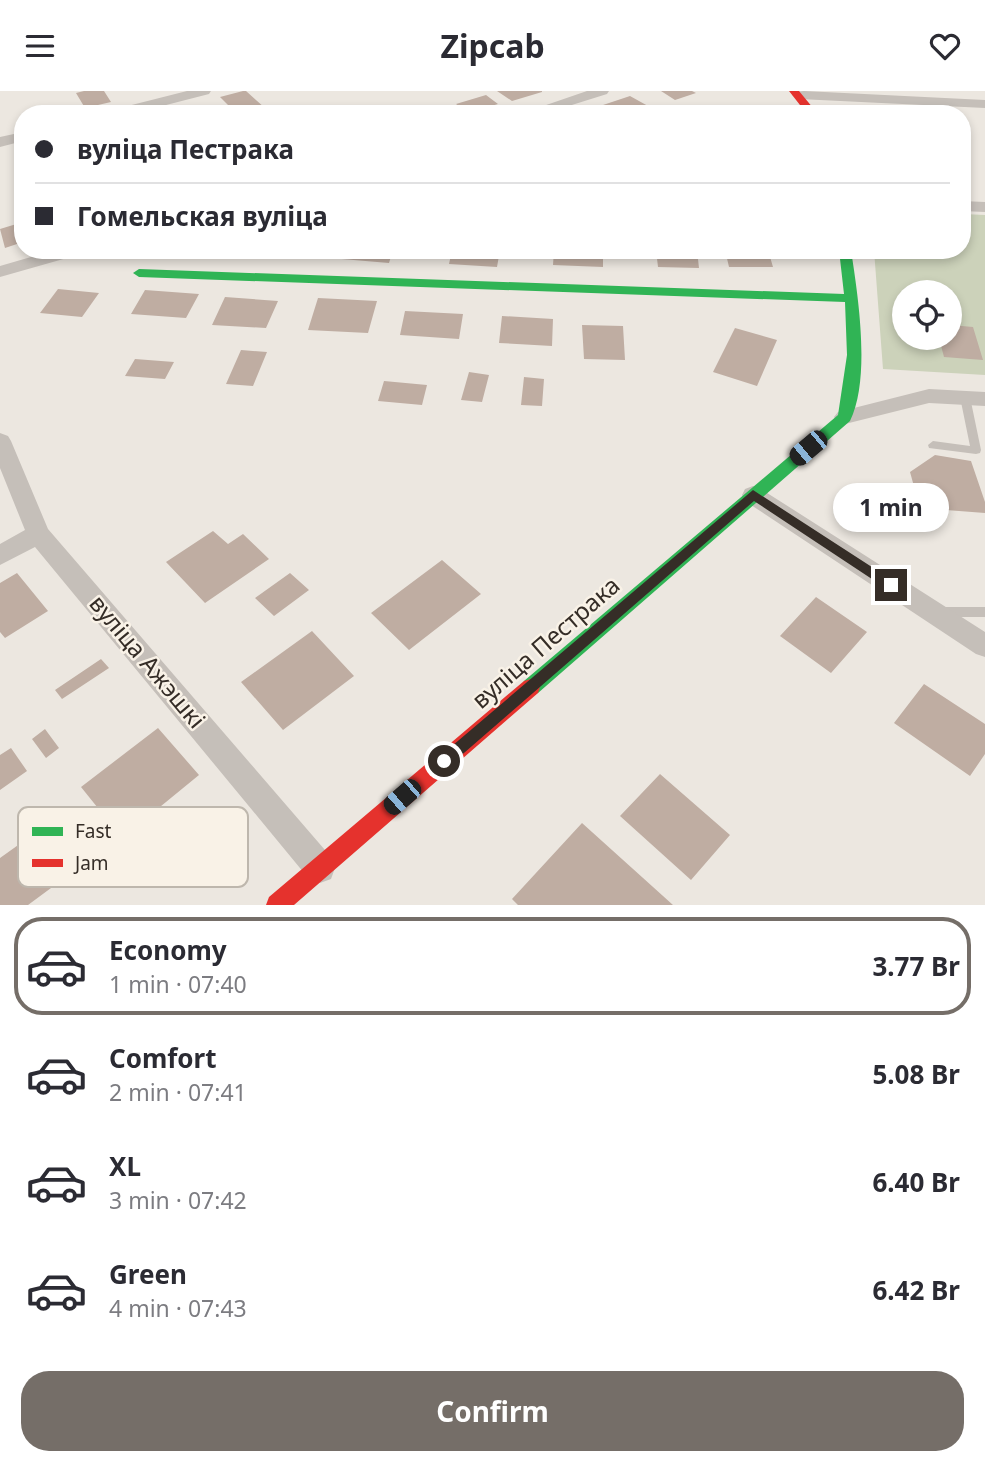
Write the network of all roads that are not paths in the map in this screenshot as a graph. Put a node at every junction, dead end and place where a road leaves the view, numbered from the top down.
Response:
1 (204, 91) edge
2 (602, 91) edge
3 (796, 93) edge
4 (985, 104) edge
5 (149, 105) edge
6 (556, 105) edge
7 (44, 259) edge
8 (846, 259) edge
9 (0, 272) edge
10 (139, 273) dead end
11 (852, 298) junction
12 (975, 398) edge
13 (845, 417) junction
14 (0, 440) edge
15 (933, 445) dead end
16 (753, 495) junction
17 (38, 534) junction
18 (0, 555) edge
19 (985, 611) edge
20 (932, 612) junction
21 (985, 646) edge
22 (320, 868) junction
23 (277, 905) edge

1 - 5 street
2 - 6 street
3 - 4 street
7 - 9 street
8 - 11 street
10 - 11 street
11 - 13 street
12 - 13 street
12 - 15 lane
13 - 16 street, вуліца Пестрака
14 - 17 street, вуліца Ажэшкі
16 - 20 street
16 - 22 street, вуліца Пестрака
17 - 18 street
17 - 22 street, вуліца Ажэшкі
19 - 20 lane
20 - 21 street
22 - 23 street, вуліца Пестрака

